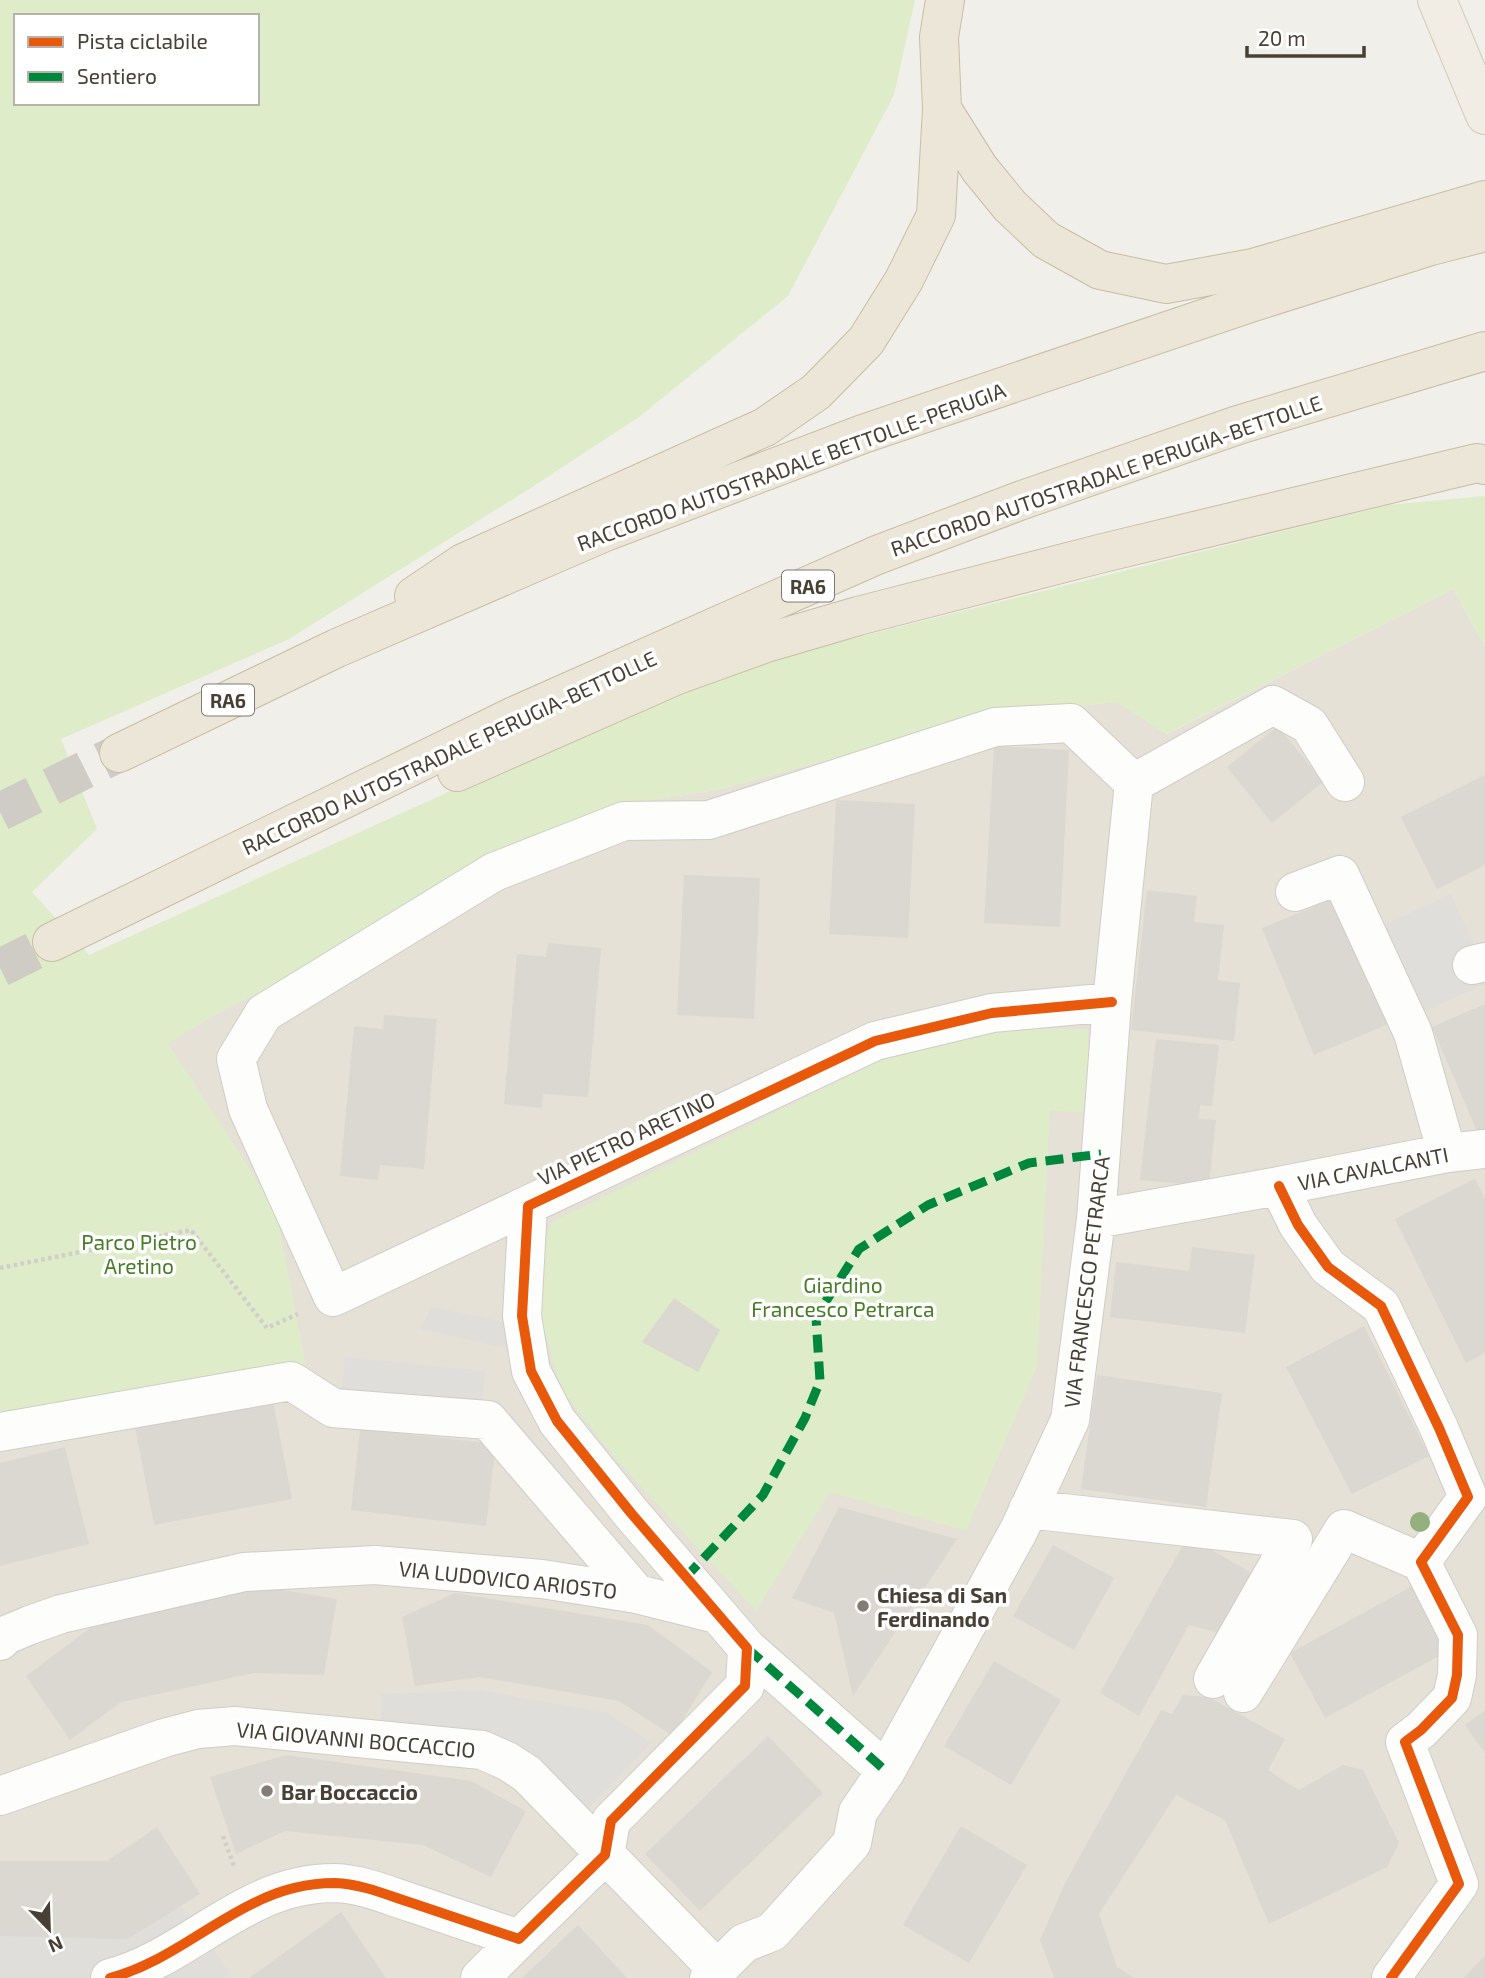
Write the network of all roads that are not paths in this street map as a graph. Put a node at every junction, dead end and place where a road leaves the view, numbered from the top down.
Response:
1 (944, 0) edge
2 (1437, 0) edge
3 (942, 109) junction
4 (1485, 115) edge
5 (1485, 200) edge
6 (1425, 232) junction
7 (1485, 232) edge
8 (1475, 354) edge
9 (1482, 462) edge
10 (337, 648) junction
11 (119, 753) tunnel mouth
12 (1345, 782) dead end
13 (1134, 783) junction
14 (178, 882) junction
15 (1295, 892) dead end
16 (52, 942) tunnel mouth
17 (1112, 1002) junction
18 (1485, 1149) edge
19 (1447, 1153) junction
20 (1279, 1186) junction
21 (528, 1206) junction
22 (1096, 1219) junction
23 (0, 1432) edge
24 (1475, 1485) edge
25 (1028, 1509) junction
26 (1421, 1562) junction
27 (637, 1594) junction
28 (717, 1614) junction
29 (0, 1641) edge
30 (747, 1648) junction
31 (886, 1771) junction
32 (3, 1785) edge
33 (605, 1855) junction
34 (519, 1940) junction
35 (724, 1964) edge
36 (110, 1978) edge
37 (480, 1978) edge
38 (1391, 1978) edge

1 - 3 highway
2 - 4 main road
3 - 6 highway
3 - 10 highway
5 - 6 highway
6 - 7 highway, RACCORDO AUTOSTRADALE BETTOLLE-PERUGIA / RA6
6 - 10 highway, RACCORDO AUTOSTRADALE BETTOLLE-PERUGIA / RA6
8 - 14 highway, RACCORDO AUTOSTRADALE PERUGIA-BETTOLLE / RA6
9 - 14 highway
10 - 11 highway, RACCORDO AUTOSTRADALE BETTOLLE-PERUGIA / RA6
12 - 13 street
13 - 17 street, VIA FRANCESCO PETRARCA
13 - 21 street
14 - 16 highway, RACCORDO AUTOSTRADALE PERUGIA-BETTOLLE / RA6
15 - 19 street
17 - 21 street, VIA PIETRO ARETINO
17 - 22 street, VIA FRANCESCO PETRARCA
18 - 19 street, VIA CAVALCANTI
19 - 20 street, VIA CAVALCANTI
20 - 22 street, VIA CAVALCANTI
20 - 24 street
21 - 28 street, VIA PIETRO ARETINO
22 - 25 street, VIA FRANCESCO PETRARCA
23 - 27 street
24 - 26 street
25 - 26 street
25 - 31 street, VIA FRANCESCO PETRARCA
26 - 38 street
27 - 28 street, VIA LUDOVICO ARIOSTO
27 - 29 street, VIA LUDOVICO ARIOSTO
28 - 30 street
30 - 31 street
30 - 33 street
31 - 35 street, VIA FRANCESCO PETRARCA
32 - 33 street, VIA GIOVANNI BOCCACCIO
33 - 34 street
33 - 35 street, VIA GIOVANNI BOCCACCIO
34 - 36 street
34 - 37 street

